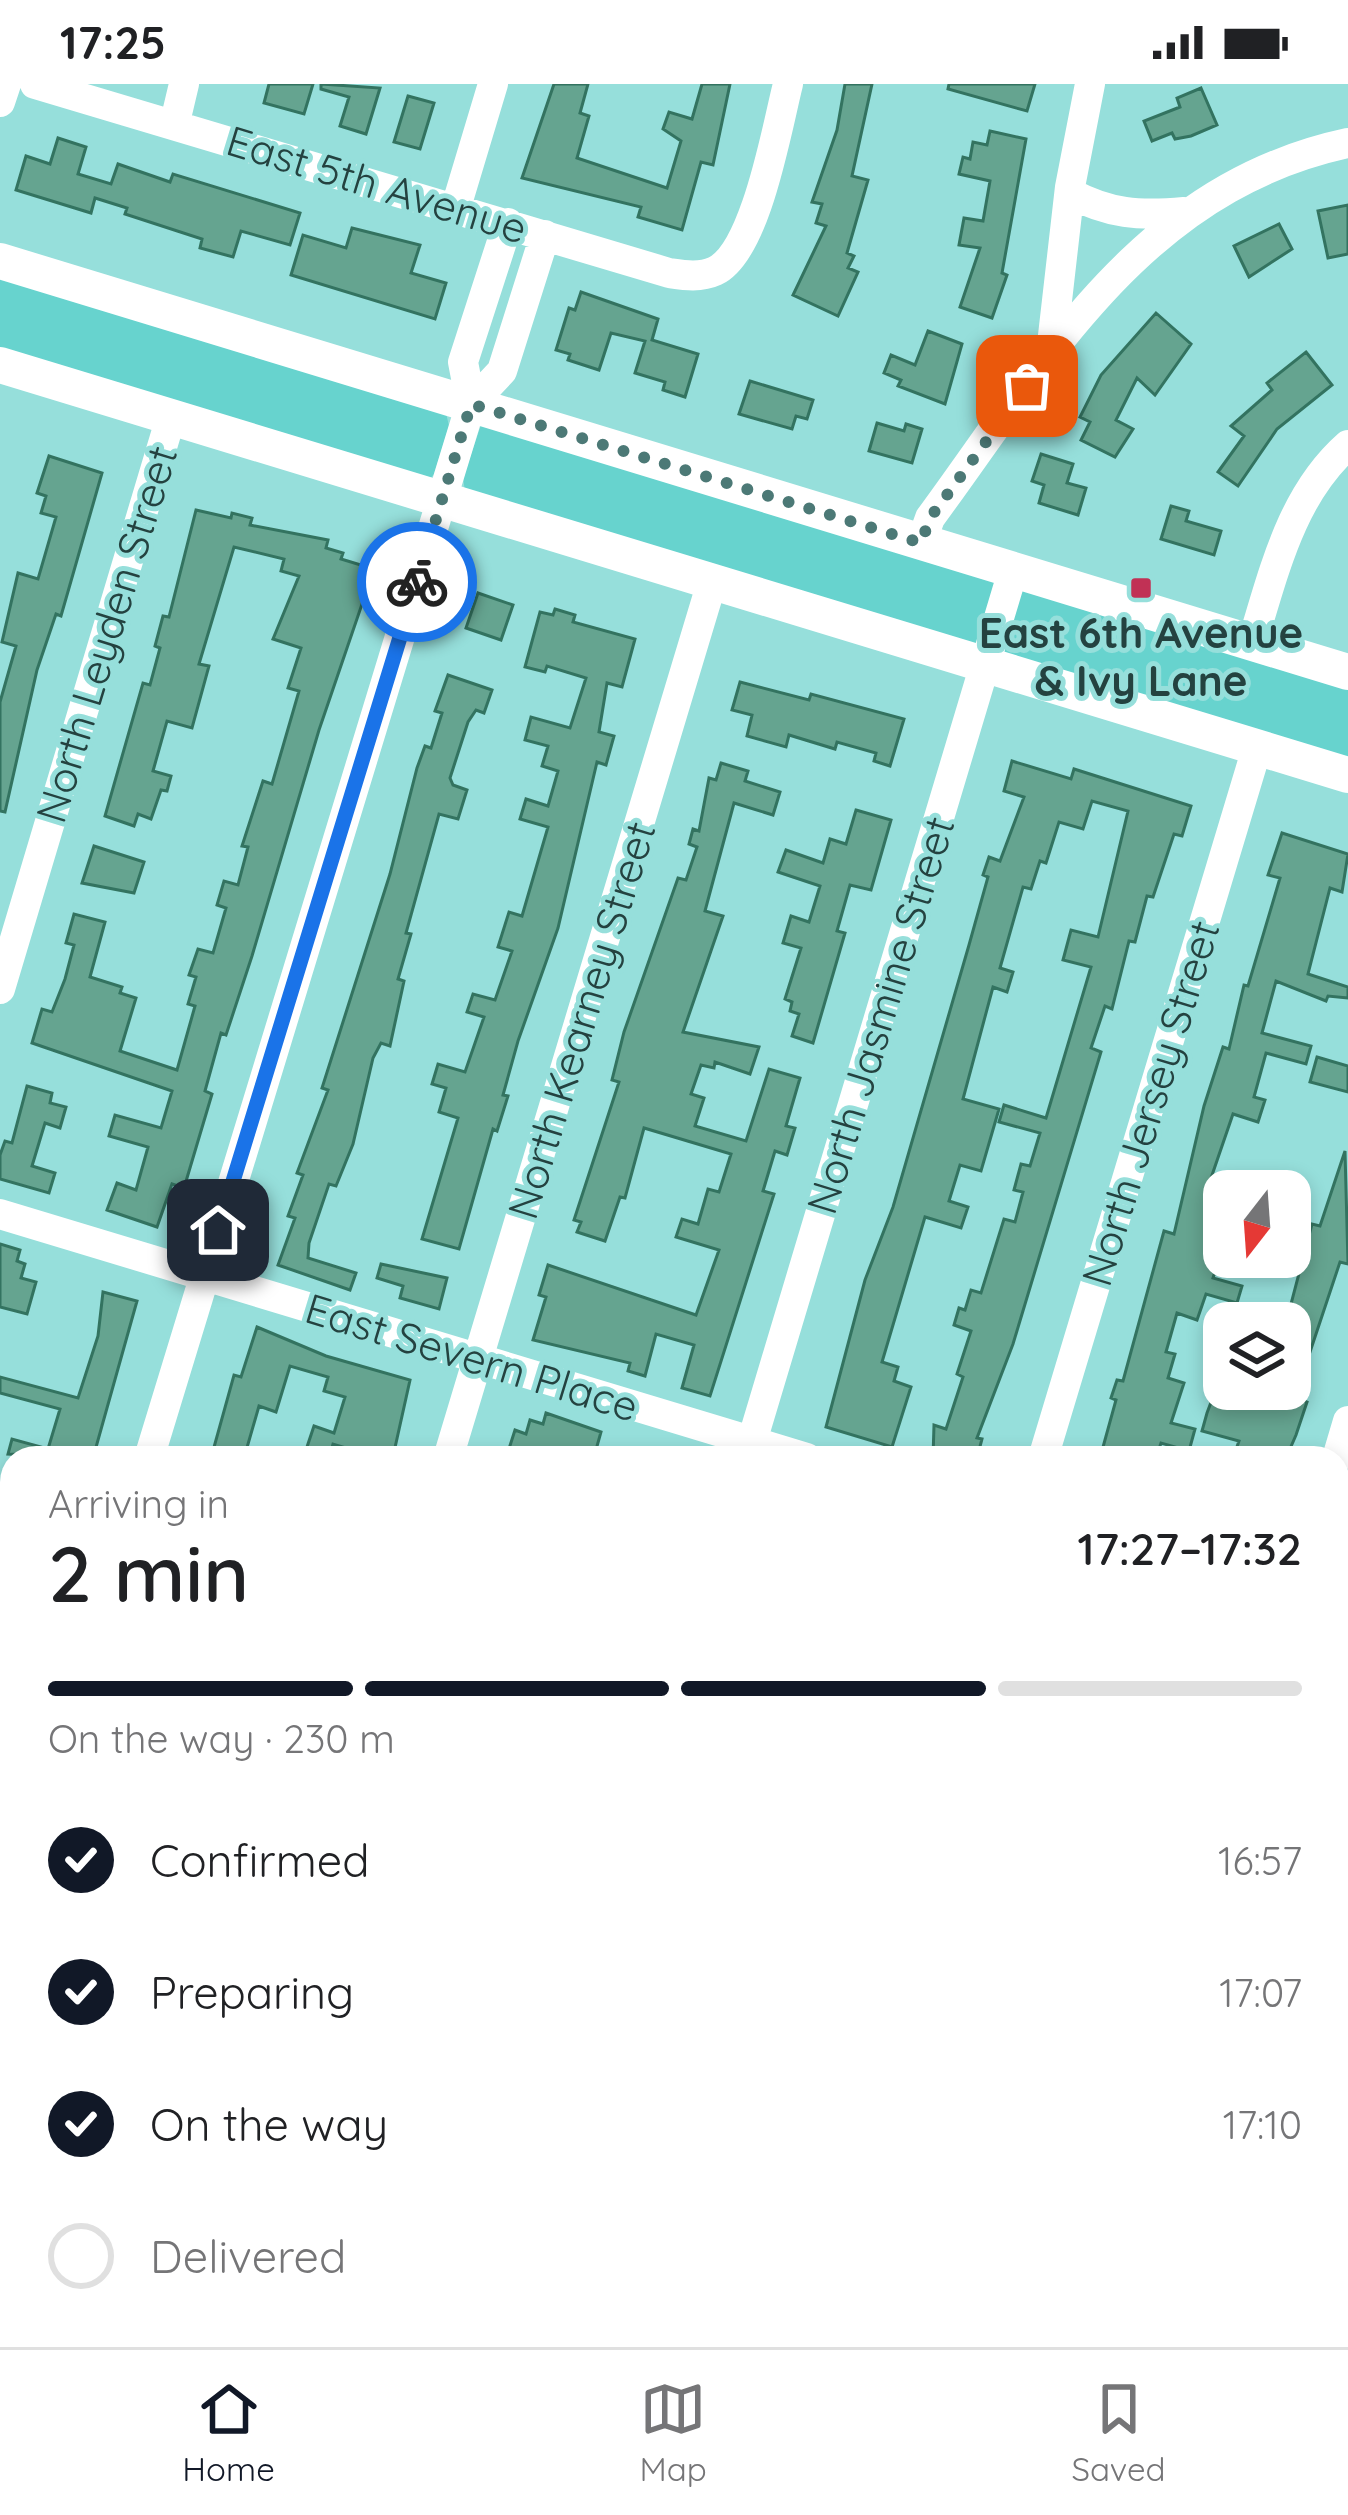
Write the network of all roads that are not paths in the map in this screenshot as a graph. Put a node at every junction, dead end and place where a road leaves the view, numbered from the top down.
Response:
1 (6, 84) edge
2 (35, 84) edge
3 (184, 84) edge
4 (493, 84) edge
5 (788, 84) edge
6 (1090, 84) edge
7 (0, 102) edge
8 (175, 122) junction
9 (1348, 143) edge
10 (1070, 193) junction
11 (456, 207) junction
12 (1184, 212) junction
13 (508, 223) junction
14 (544, 235) junction
15 (0, 261) edge
16 (1051, 353) junction
17 (0, 365) edge
18 (471, 404) junction
19 (171, 417) junction
20 (1348, 445) edge
21 (442, 500) junction
22 (921, 543) junction
23 (1012, 571) junction
24 (712, 582) junction
25 (1252, 643) junction
26 (985, 665) junction
27 (1348, 673) edge
28 (1257, 748) junction
29 (1348, 775) edge
30 (0, 988) edge
31 (0, 1214) edge
32 (205, 1273) junction
33 (478, 1362) junction
34 (153, 1446) edge
35 (452, 1446) edge
36 (741, 1446) edge
37 (751, 1446) edge
38 (1046, 1446) edge

1 - 7 street
2 - 8 street, East 5th Avenue
3 - 8 street
4 - 11 street
5 - 14 street, East 5th Avenue
6 - 10 street
8 - 11 street, East 5th Avenue
9 - 12 street
10 - 12 street
10 - 16 street
11 - 13 street, East 5th Avenue
12 - 16 street
13 - 14 street, East 5th Avenue
13 - 18 street
14 - 18 street
15 - 18 main road
16 - 22 street
17 - 19 main road
18 - 21 street
18 - 22 main road
19 - 21 main road
19 - 30 street, North Leyden Street
20 - 25 street
21 - 24 main road
21 - 32 street
22 - 23 main road
23 - 25 main road
23 - 26 street, North Jasmine Street
24 - 26 main road
24 - 33 street, North Kearney Street
25 - 27 main road
26 - 28 main road
26 - 37 street, North Jasmine Street
28 - 29 main road
28 - 38 street, North Jersey Street
31 - 32 street, East Severn Place
32 - 33 street, East Severn Place
32 - 34 street
33 - 35 street, North Kearney Street
33 - 36 street, East Severn Place

